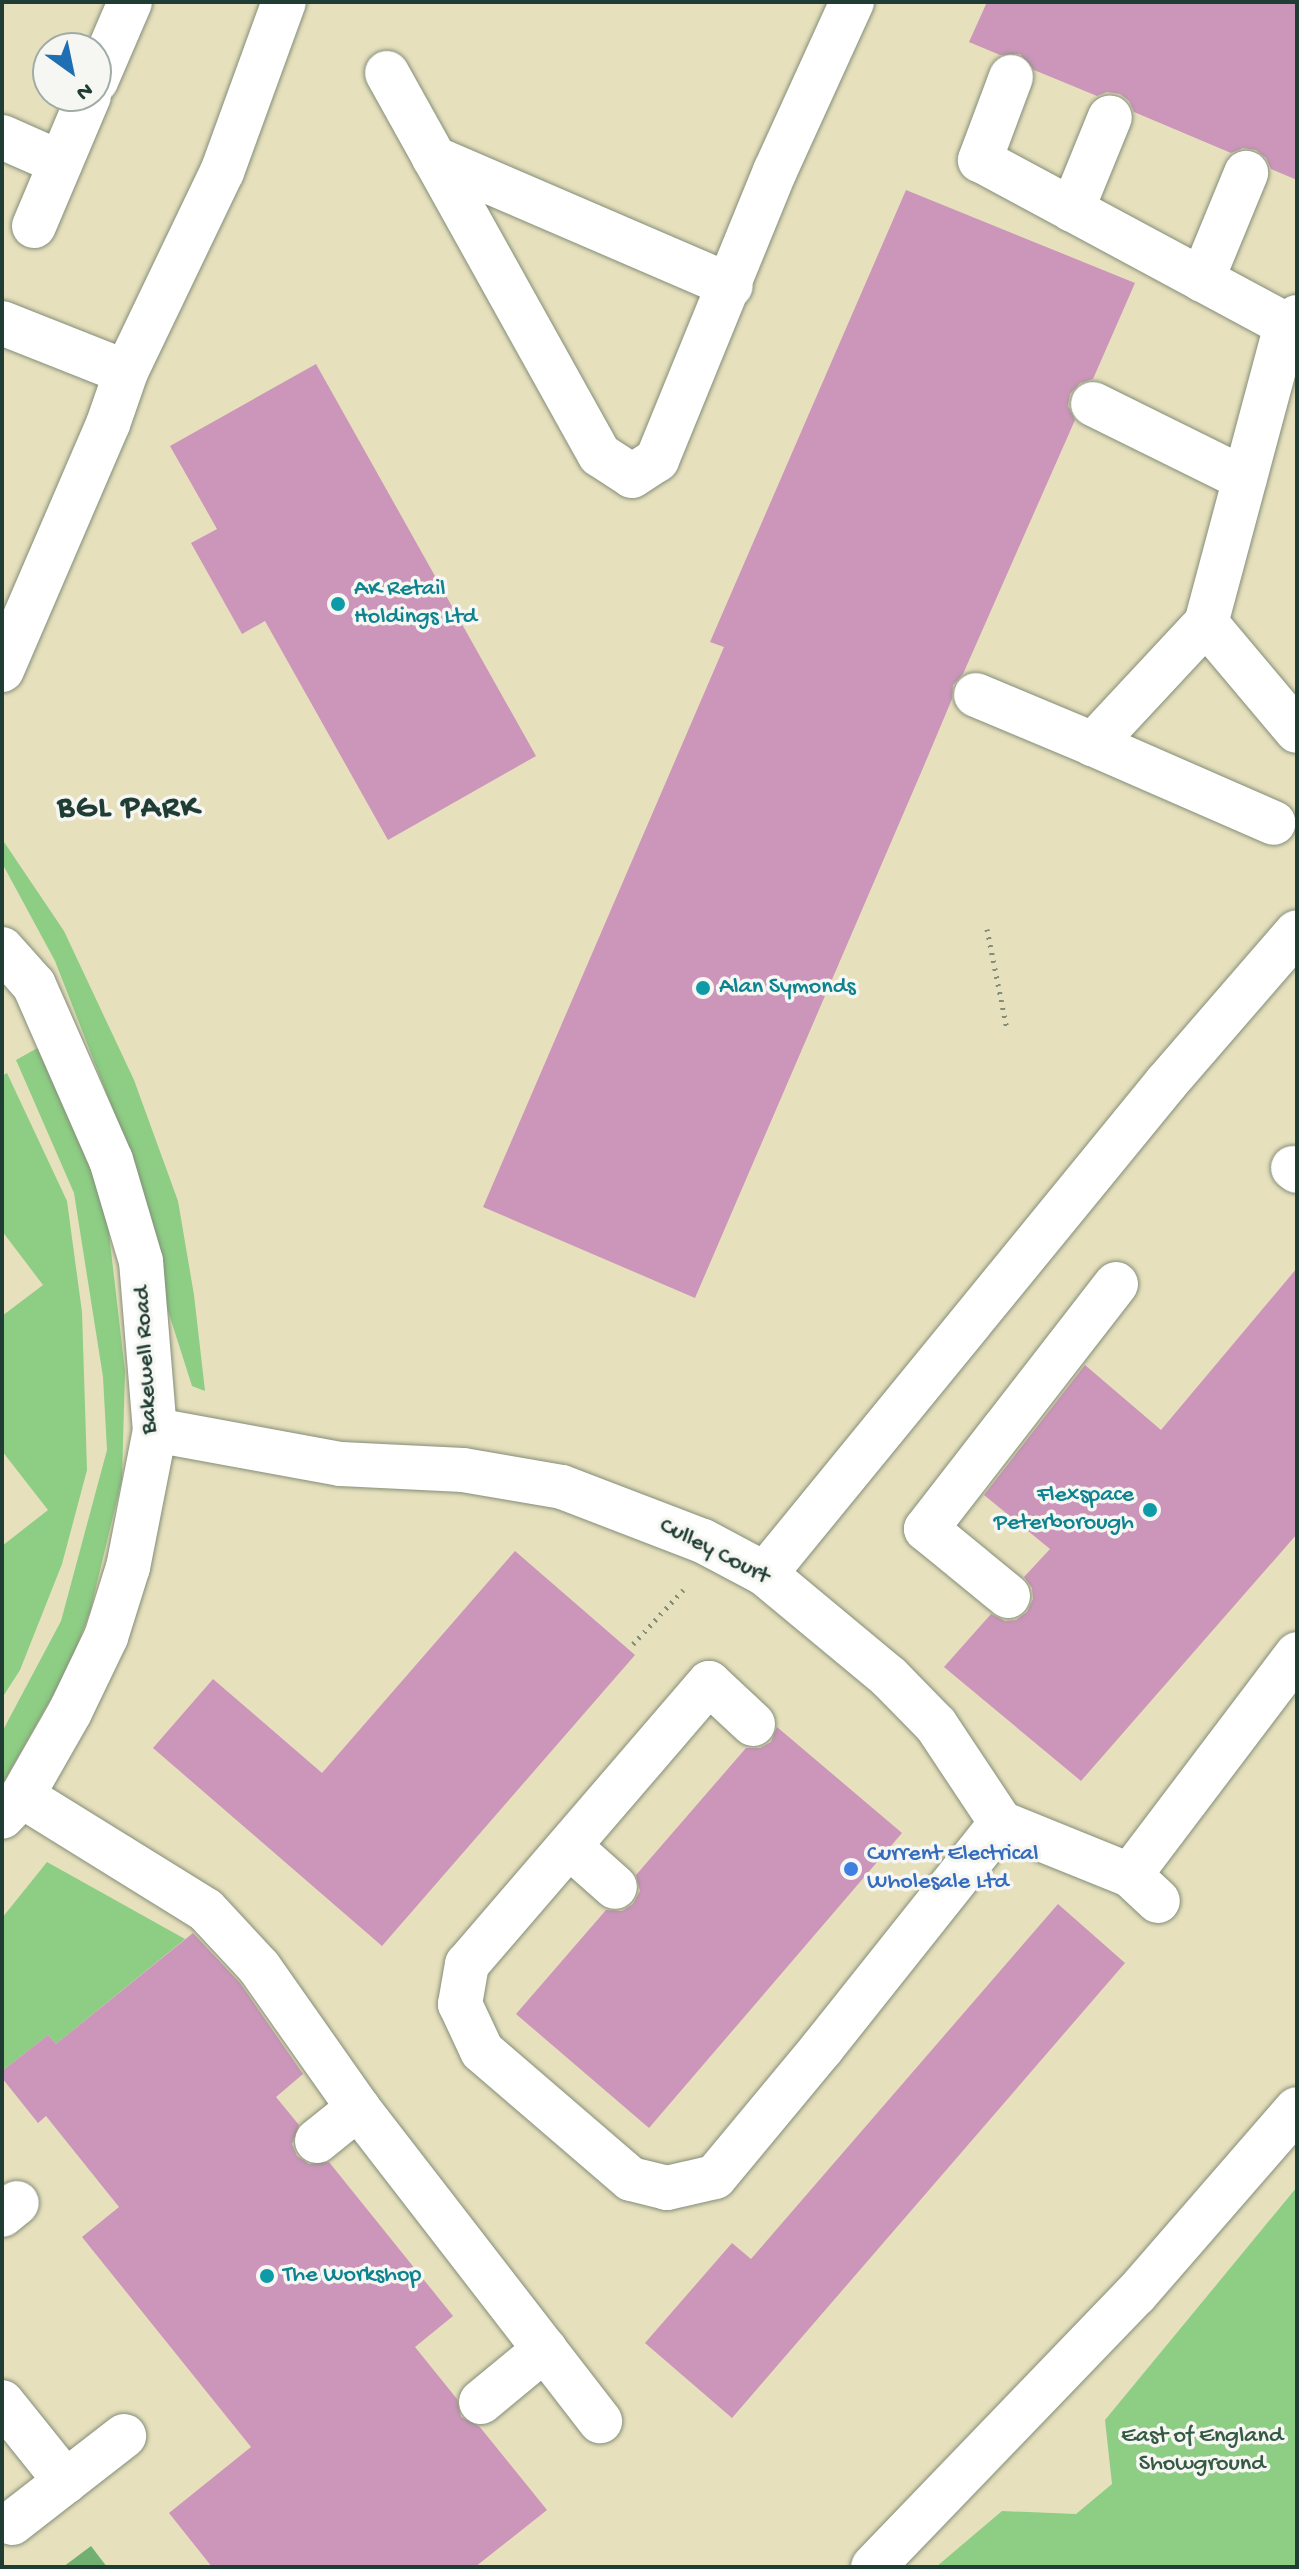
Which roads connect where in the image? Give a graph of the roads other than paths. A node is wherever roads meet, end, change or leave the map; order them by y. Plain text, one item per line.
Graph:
1 (130, 2) edge
2 (284, 2) edge
3 (852, 2) edge
4 (112, 44) edge
5 (387, 73) dead end
6 (1011, 77) dead end
7 (82, 112) edge
8 (1110, 117) dead end
9 (2, 137) edge
10 (434, 158) junction
11 (61, 163) junction
12 (1246, 173) dead end
13 (1072, 210) junction
14 (34, 226) dead end
15 (1202, 280) junction
16 (731, 286) junction
17 (1292, 321) edge
18 (2, 323) edge
19 (126, 372) junction
20 (1269, 391) junction
21 (1093, 404) dead end
22 (1297, 425) edge
23 (1245, 479) junction
24 (1206, 623) junction
25 (2, 670) edge
26 (976, 695) dead end
27 (1297, 731) edge
28 (1093, 744) junction
29 (1274, 823) dead end
30 (1297, 932) edge
31 (2, 949) edge
32 (18, 996) edge
33 (1116, 1284) dead end
34 (155, 1430) junction
35 (765, 1574) junction
36 (1008, 1596) dead end
37 (1297, 1654) edge
38 (753, 1724) dead end
39 (12, 1806) edge
40 (1001, 1823) junction
41 (570, 1847) junction
42 (615, 1887) dead end
43 (358, 2108) junction
44 (1297, 2109) edge
45 (317, 2141) dead end
46 (545, 2349) junction
47 (2, 2402) edge
48 (481, 2402) dead end
49 (600, 2421) dead end
50 (124, 2436) dead end
51 (66, 2482) junction
52 (12, 2523) dead end
53 (873, 2567) edge

1 - 4 street
2 - 19 street
3 - 16 street
5 - 10 street
6 - 13 street
7 - 11 street
8 - 13 street
9 - 11 street
10 - 16 street
10 - 16 street
11 - 14 street
12 - 15 street
13 - 15 street
15 - 17 street
17 - 20 street
18 - 19 street
19 - 25 street
20 - 22 street
20 - 23 street
21 - 23 street
23 - 24 street
24 - 27 street
24 - 28 street
26 - 28 street
28 - 29 street
30 - 35 street
31 - 32 street, Bakewell Road
32 - 34 street, Bakewell Road
33 - 36 street
34 - 35 street, Culley Court
34 - 39 street, Bakewell Road
35 - 40 street, Culley Court
37 - 40 street
38 - 41 street
39 - 43 street
40 - 41 street
41 - 42 street
43 - 45 street
43 - 46 street
44 - 53 street
46 - 48 street
46 - 49 street
47 - 51 street
50 - 51 street
51 - 52 street

